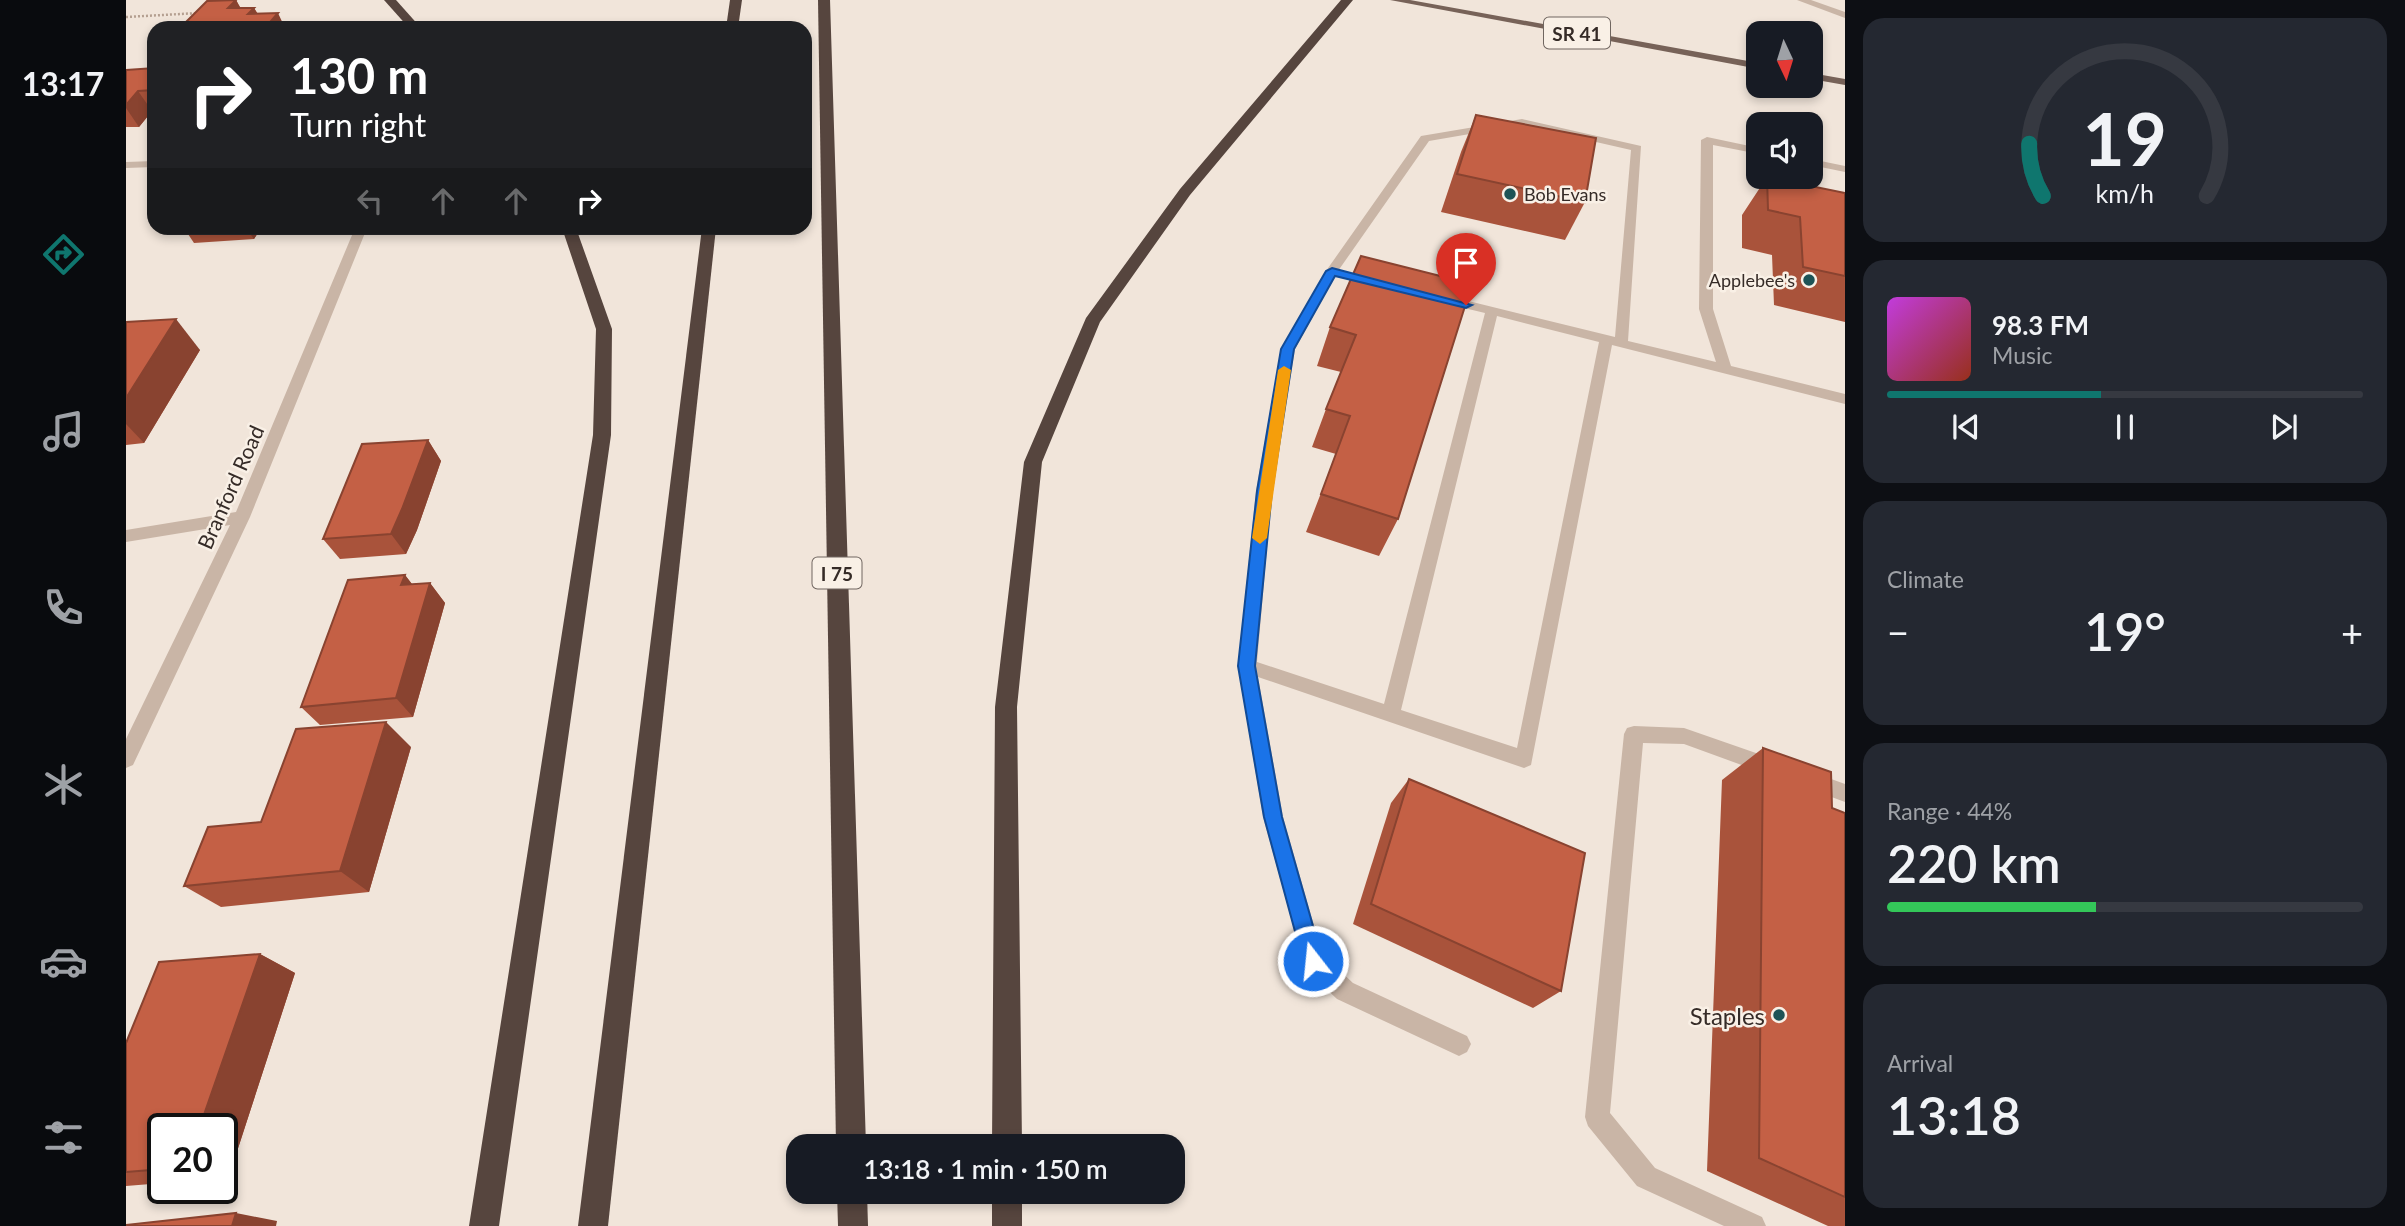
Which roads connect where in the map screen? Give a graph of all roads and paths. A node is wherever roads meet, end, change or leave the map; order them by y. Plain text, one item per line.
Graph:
1 (390, 0) edge
2 (736, 0) edge
3 (824, 0) edge
4 (1347, 0) edge
5 (1395, 0) edge
6 (1802, 0) edge
7 (210, 12) edge
8 (1845, 15) edge
9 (126, 17) edge
10 (409, 21) edge
11 (734, 21) edge
12 (1746, 64) edge
13 (1824, 78) edge
14 (1845, 82) edge
15 (1746, 148) edge
16 (147, 164) edge
17 (1823, 164) edge
18 (126, 165) edge
19 (1845, 169) edge
20 (359, 235) edge
21 (571, 235) edge
22 (708, 235) edge
23 (1426, 295) edge
24 (1492, 311) junction
25 (1614, 341) junction
26 (1726, 369) junction
27 (1845, 399) edge
28 (242, 517) junction
29 (126, 536) edge
30 (1247, 666) junction
31 (1391, 715) junction
32 (126, 759) edge
33 (1845, 793) edge
34 (1459, 1044) dead end
35 (851, 1134) edge
36 (1007, 1134) edge
37 (852, 1204) edge
38 (1007, 1204) edge
39 (484, 1226) edge
40 (593, 1226) edge
41 (853, 1226) edge
42 (1007, 1226) edge
43 (1754, 1226) edge

1 - 10 highway
2 - 11 highway
3 - 35 highway, I 75
4 - 36 highway
5 - 12 main road, SR 41
6 - 8 street
7 - 9 path
13 - 14 main road
15 - 26 street
16 - 18 street
17 - 19 street
20 - 28 street, Branford Road
21 - 39 highway
22 - 40 highway
23 - 24 street
24 - 25 street
24 - 31 street
25 - 26 street
25 - 30 street
25 - 31 street
26 - 27 street
28 - 29 street
28 - 32 street, Branford Road
30 - 31 street
30 - 34 street
33 - 43 street
37 - 41 highway
38 - 42 highway

